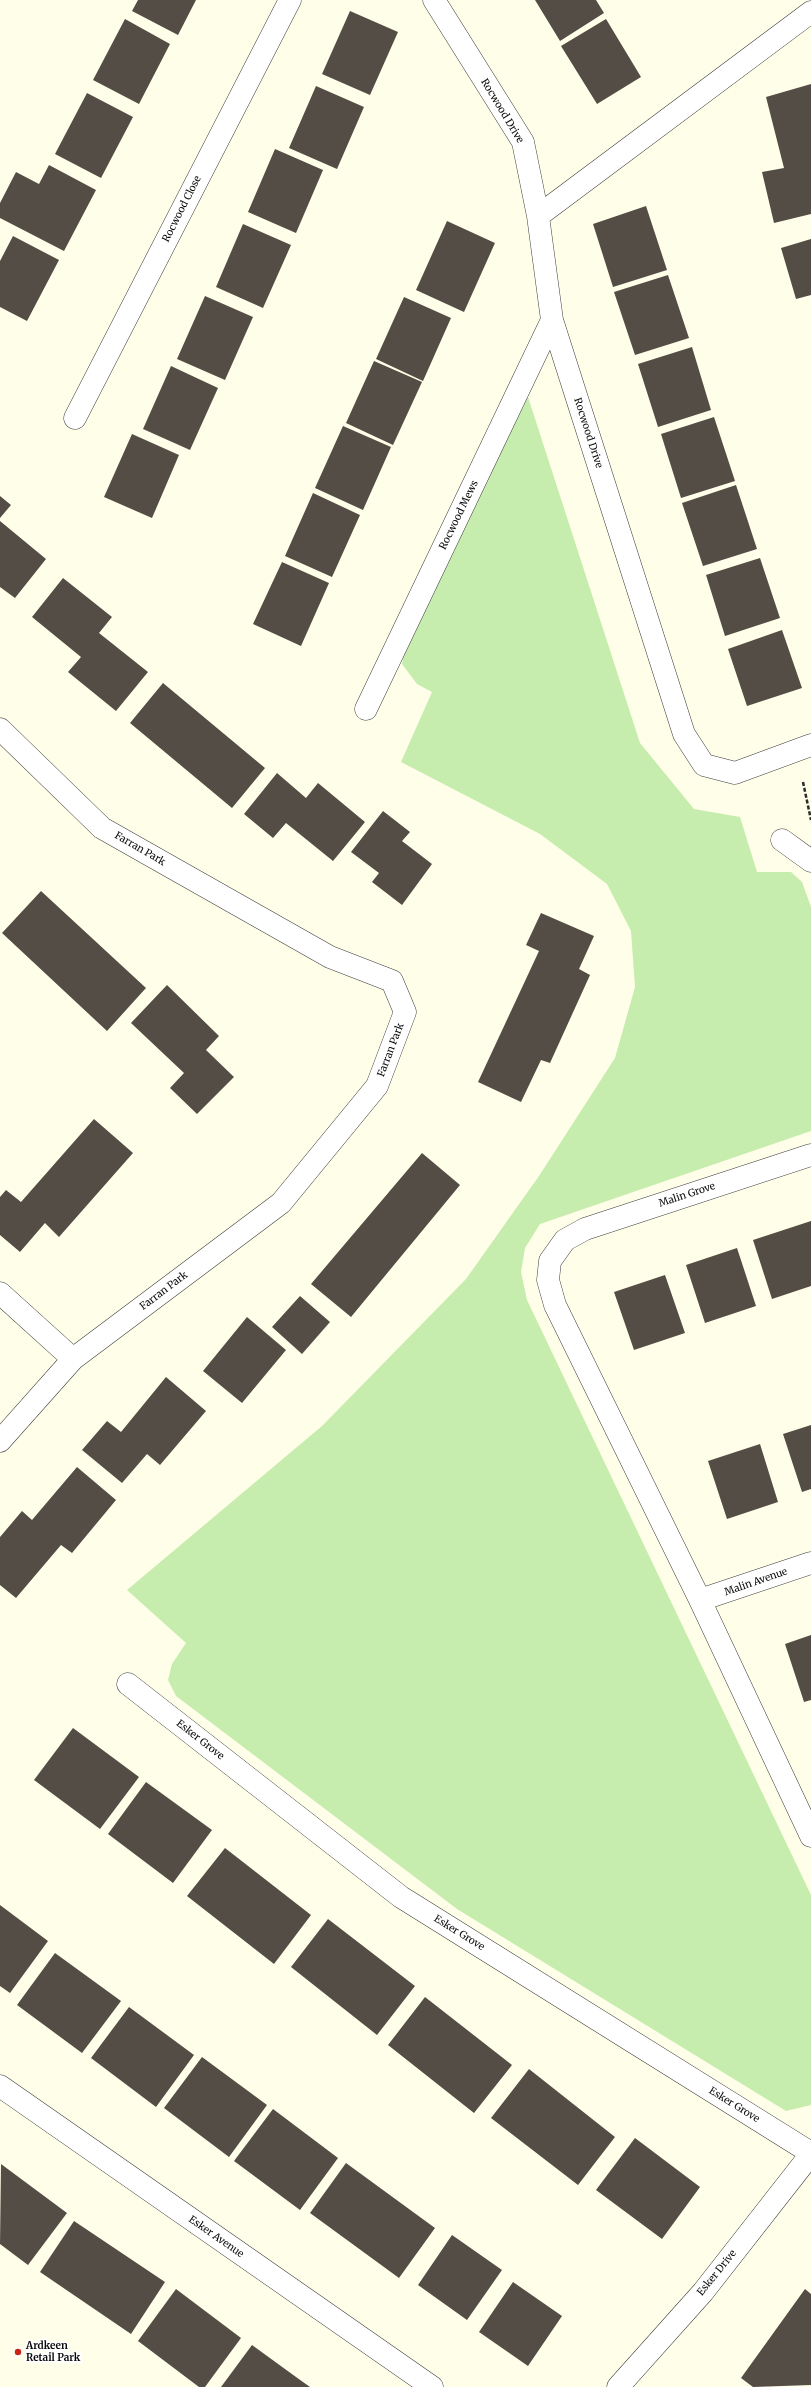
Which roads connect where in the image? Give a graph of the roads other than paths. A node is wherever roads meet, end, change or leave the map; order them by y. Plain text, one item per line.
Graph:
1 (290, 0) edge
2 (434, 0) edge
3 (811, 12) edge
4 (538, 216) junction
5 (552, 320) junction
6 (75, 418) dead end
7 (366, 709) dead end
8 (0, 729) edge
9 (802, 748) edge
10 (782, 840) dead end
11 (811, 861) edge
12 (811, 1155) edge
13 (0, 1293) edge
14 (73, 1358) junction
15 (0, 1441) edge
16 (811, 1563) edge
17 (700, 1600) junction
18 (128, 1684) dead end
19 (811, 1836) edge
20 (0, 2086) edge
21 (811, 2153) edge
22 (432, 2387) edge
23 (618, 2387) edge

1 - 6 street, Rocwood Close
2 - 4 street, Rocwood Drive
3 - 4 street
4 - 5 street, Rocwood Drive
5 - 7 street, Rocwood Mews
5 - 9 street, Rocwood Drive
8 - 14 street, Farran Park
10 - 11 street
12 - 17 street, Malin Grove
13 - 14 street
14 - 15 street, Farran Park
16 - 17 street, Malin Avenue
17 - 19 street
18 - 21 street, Esker Grove
20 - 22 street, Esker Avenue
21 - 23 street, Esker Drive

